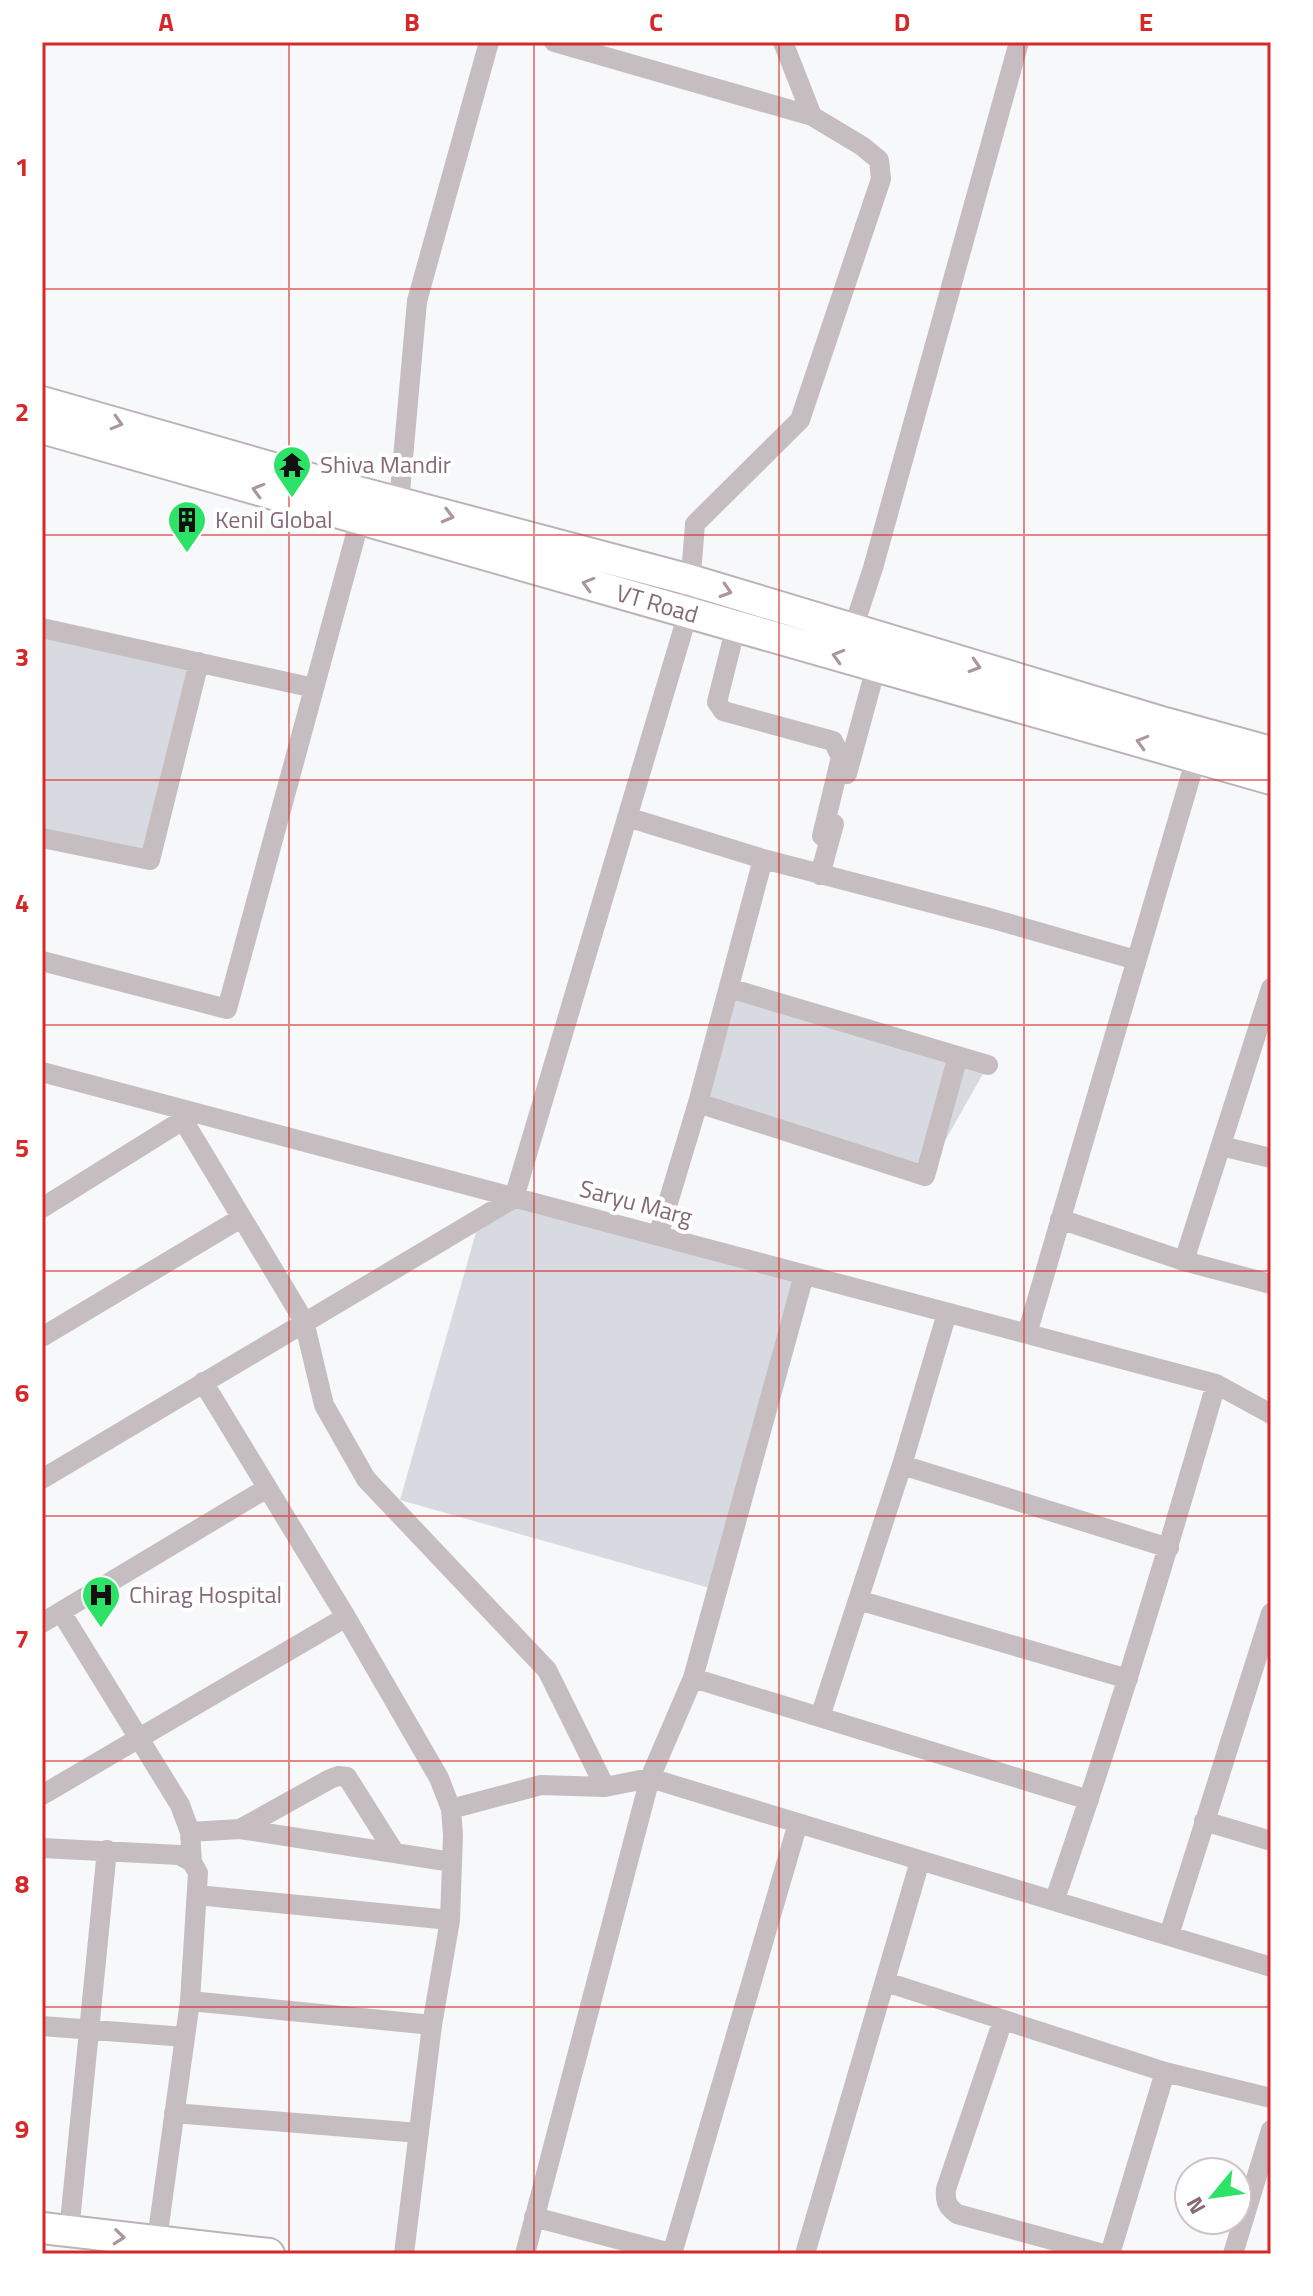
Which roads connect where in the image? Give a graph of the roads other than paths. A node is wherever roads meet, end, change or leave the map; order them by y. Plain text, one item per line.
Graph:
1 (489, 42) edge
2 (554, 42) edge
3 (783, 42) edge
4 (1019, 42) edge
5 (812, 116) junction
6 (42, 402) edge
7 (42, 428) edge
8 (399, 503) junction
9 (360, 519) junction
10 (690, 580) junction
11 (688, 613) junction
12 (736, 626) junction
13 (42, 628) edge
14 (853, 629) junction
15 (199, 662) junction
16 (876, 667) junction
17 (314, 688) junction
18 (1271, 752) edge
19 (1196, 758) junction
20 (1271, 779) edge
21 (627, 817) junction
22 (822, 836) dead end
23 (42, 838) edge
24 (763, 859) junction
25 (820, 875) junction
26 (1136, 960) junction
27 (42, 961) edge
28 (729, 988) junction
29 (1269, 1001) edge
30 (958, 1056) junction
31 (988, 1065) dead end
32 (42, 1072) edge
33 (698, 1103) junction
34 (182, 1115) junction
35 (1221, 1146) junction
36 (1271, 1158) edge
37 (514, 1198) junction
38 (43, 1207) edge
39 (241, 1218) junction
40 (1060, 1219) junction
41 (658, 1236) junction
42 (1184, 1261) junction
43 (804, 1275) junction
44 (1271, 1284) edge
45 (947, 1313) junction
46 (304, 1321) junction
47 (1027, 1334) junction
48 (42, 1337) edge
49 (203, 1382) junction
50 (1216, 1384) junction
51 (1271, 1414) edge
52 (902, 1465) junction
53 (42, 1479) edge
54 (267, 1488) junction
55 (1169, 1548) junction
56 (858, 1600) junction
57 (61, 1612) junction
58 (1271, 1613) edge
59 (346, 1617) junction
60 (42, 1623) edge
61 (693, 1678) junction
62 (1128, 1679) junction
63 (820, 1717) junction
64 (139, 1738) junction
65 (650, 1778) junction
66 (605, 1787) junction
67 (42, 1795) edge
68 (1089, 1800) junction
69 (451, 1809) junction
70 (1204, 1821) junction
71 (798, 1823) junction
72 (240, 1829) junction
73 (190, 1832) junction
74 (1271, 1841) edge
75 (42, 1848) edge
76 (107, 1850) junction
77 (395, 1853) junction
78 (920, 1861) junction
79 (192, 1862) junction
80 (452, 1862) junction
81 (197, 1895) junction
82 (1055, 1899) junction
83 (450, 1920) junction
84 (1169, 1935) junction
85 (1271, 1967) edge
86 (886, 1982) junction
87 (190, 2001) junction
88 (1003, 2020) junction
89 (432, 2025) junction
90 (42, 2026) edge
91 (89, 2030) junction
92 (185, 2037) junction
93 (1165, 2072) junction
94 (1271, 2098) edge
95 (174, 2113) junction
96 (1271, 2130) edge
97 (419, 2133) junction
98 (534, 2217) junction
99 (56, 2230) edge
100 (156, 2248) edge
101 (269, 2254) edge
102 (404, 2254) edge
103 (525, 2254) edge
104 (673, 2254) edge
105 (805, 2254) edge
106 (1103, 2254) edge
107 (1110, 2254) edge
108 (1233, 2254) edge

1 - 8 street
2 - 5 street
3 - 5 street
4 - 14 street
5 - 10 street
6 -> 8 street, VT Road
9 -> 7 street, VT Road
8 -> 10 street, VT Road
11 -> 9 street, VT Road
9 - 17 street
10 - 11 street
10 -> 14 street, VT Road
11 - 12 street, VT Road
11 - 21 street
16 -> 12 street, VT Road
12 - 22 street
13 - 15 street
14 -> 18 street, VT Road
15 - 17 street
15 - 23 street
19 -> 16 street, VT Road
16 - 25 street
17 - 27 street
19 - 20 street, VT Road
19 - 26 street
21 - 24 street
21 - 37 street
24 - 25 street
24 - 28 street
25 - 26 street
26 - 40 street
28 - 30 street
28 - 33 street
29 - 35 street
30 - 31 street
30 - 33 street
32 - 34 street, Saryu Marg
33 - 41 street
34 - 37 street, Saryu Marg
34 - 38 street
34 - 39 street
35 - 36 street
35 - 42 street
37 - 41 street, Saryu Marg
37 - 46 street
39 - 46 street
39 - 48 street
40 - 42 street
40 - 47 street
41 - 43 street, Saryu Marg
42 - 44 street
43 - 45 street, Saryu Marg
43 - 61 street
45 - 47 street, Saryu Marg
45 - 52 street
46 - 49 street
46 - 66 street
47 - 50 street, Saryu Marg
49 - 53 street
49 - 54 street
50 - 51 street, Saryu Marg
50 - 55 street
52 - 55 street
52 - 56 street
54 - 57 street
54 - 59 street
55 - 62 street
56 - 62 street
56 - 63 street
57 - 60 street
57 - 64 street
58 - 70 street
59 - 64 street
59 - 69 street
61 - 63 street
61 - 65 street
62 - 68 street
63 - 68 street
64 - 67 street
64 - 73 street
65 - 66 street
65 - 71 street
65 - 98 street
66 - 69 street
68 - 82 street
69 - 80 street
70 - 74 street
70 - 84 street
71 - 78 street
71 - 104 street
72 - 73 street
72 - 77 street
72 - 77 street
73 - 79 street
75 - 76 street
76 - 79 street
76 - 91 street
77 - 80 street
78 - 82 street
78 - 86 street
79 - 81 street
80 - 83 street
81 - 83 street
81 - 87 street
82 - 84 street
83 - 89 street
84 - 85 street
86 - 88 street
86 - 105 street
87 - 89 street
87 - 92 street
88 - 93 street
88 - 106 street
89 - 97 street
90 - 91 street
91 - 92 street
91 - 99 street
92 - 95 street
93 - 94 street
93 - 107 street
95 - 97 street
95 - 100 street
96 - 108 street
97 - 102 street
98 - 103 street
98 - 104 street
99 -> 100 street
100 - 101 street

